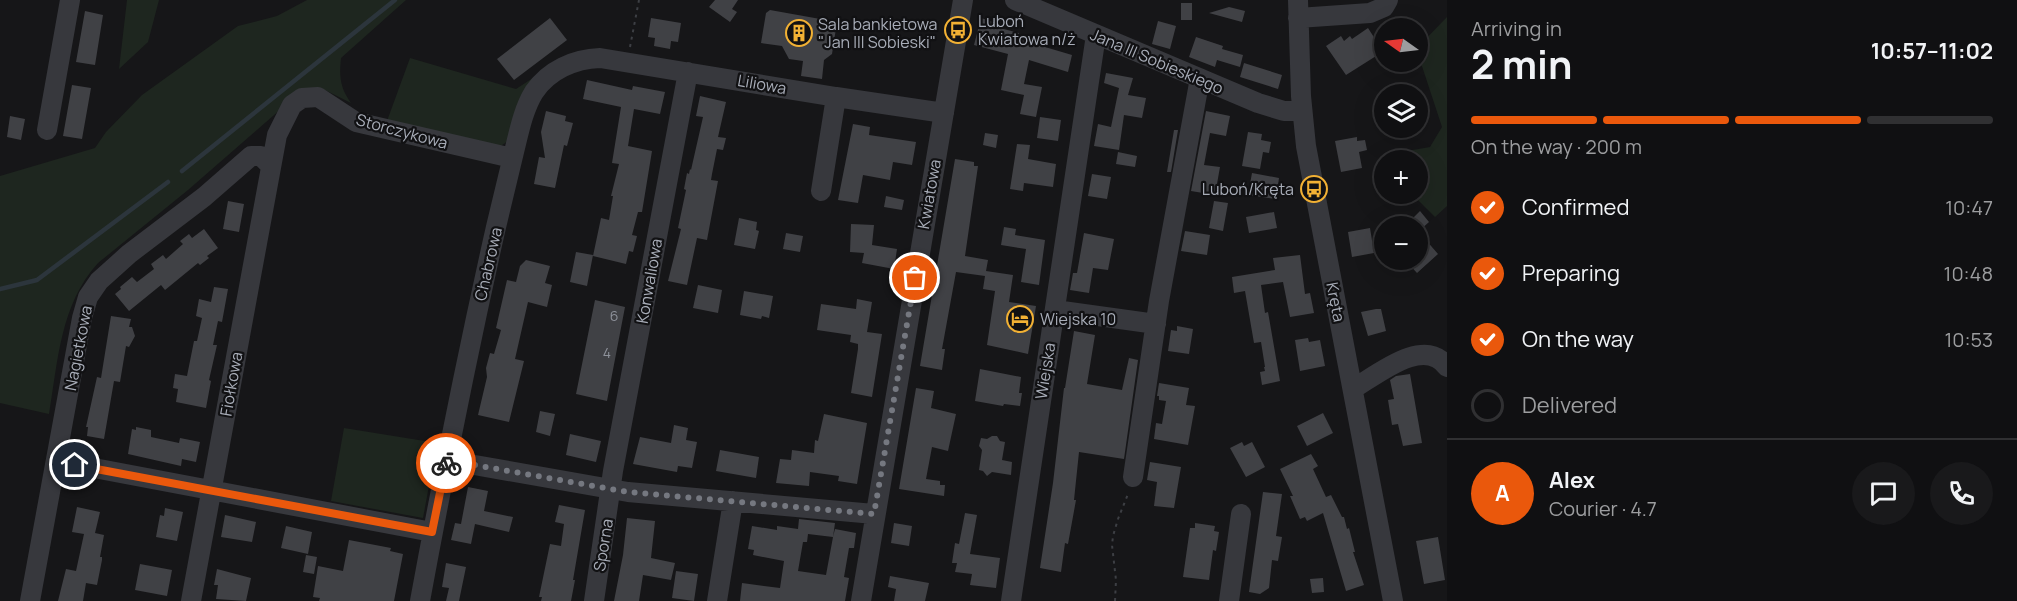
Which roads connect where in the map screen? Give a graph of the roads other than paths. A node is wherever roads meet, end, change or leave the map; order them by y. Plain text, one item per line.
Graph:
1 (70, 0) edge
2 (963, 0) edge
3 (1015, 0) edge
4 (1388, 0) edge
5 (1298, 9) edge
6 (1096, 35) junction
7 (688, 72) junction
8 (1200, 78) junction
9 (836, 97) junction
10 (1302, 111) junction
11 (944, 112) junction
12 (47, 130) dead end
13 (512, 158) junction
14 (271, 166) junction
15 (821, 191) dead end
16 (1055, 310) junction
17 (1156, 324) junction
18 (1447, 367) edge
19 (1353, 389) junction
20 (446, 460) junction
21 (57, 461) junction
22 (1133, 477) road end
23 (211, 490) junction
24 (611, 490) junction
25 (733, 501) junction
26 (874, 514) junction
27 (1241, 514) dead end
28 (432, 532) junction
29 (30, 601) edge
30 (190, 601) edge
31 (420, 601) edge
32 (594, 601) edge
33 (717, 601) edge
34 (861, 601) edge
35 (1011, 601) edge
36 (1229, 601) edge
37 (1393, 601) edge

1 - 12 street
2 - 11 street, Kwiatowa
3 - 6 street, Jana III Sobieskiego
4 - 5 street
5 - 10 street, Kręta
6 - 8 street, Jana III Sobieskiego
6 - 16 street, Wiejska
7 - 9 street, Liliowa
7 - 13 street, Chabrowa
7 - 24 street, Konwaliowa
8 - 10 street, Jana III Sobieskiego
8 - 17 street
9 - 11 street, Liliowa
9 - 15 street
10 - 19 street, Kręta
11 - 26 street, Kwiatowa
13 - 14 street, Storczykowa
13 - 20 street, Chabrowa
14 - 21 street, Nagietkowa
14 - 23 street, Fiołkowa
16 - 17 street
16 - 35 street, Wiejska
17 - 22 street
18 - 19 street
19 - 37 street, Kręta
20 - 24 street
20 - 28 street, Chabrowa
21 - 23 street
21 - 29 street, Nagietkowa
23 - 28 street
23 - 30 street, Fiołkowa
24 - 25 street
24 - 32 street, Sporna
25 - 26 street
25 - 33 street
26 - 34 street, Kwiatowa
27 - 36 street
28 - 31 street, Chabrowa

